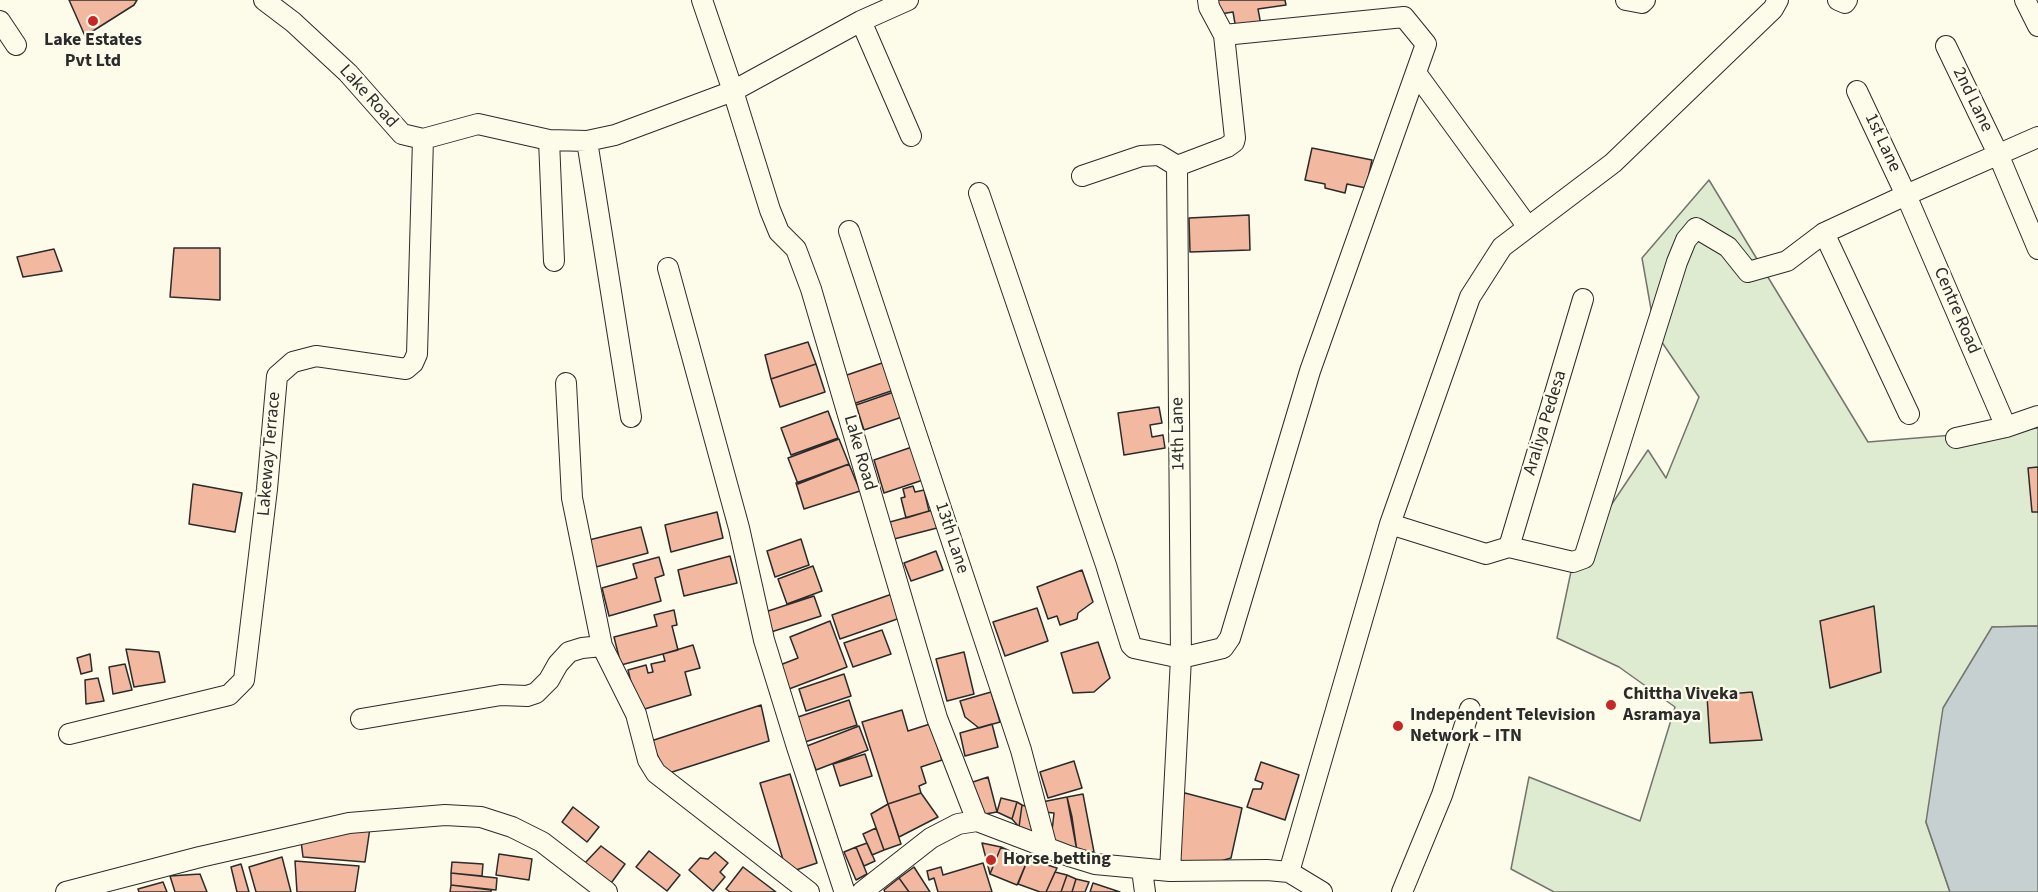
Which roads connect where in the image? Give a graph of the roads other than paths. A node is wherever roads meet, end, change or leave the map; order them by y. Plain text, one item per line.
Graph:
1 (264, 0) edge
2 (702, 0) edge
3 (908, 0) edge
4 (1208, 0) edge
5 (1626, 0) edge
6 (1646, 0) edge
7 (1778, 0) edge
8 (1838, 0) edge
9 (1847, 0) edge
10 (2025, 0) edge
11 (888, 4) edge
12 (0, 21) edge
13 (861, 21) junction
14 (2038, 26) edge
15 (1224, 35) junction
16 (16, 45) dead end
17 (1946, 46) dead end
18 (1416, 72) junction
19 (1857, 91) dead end
20 (733, 92) junction
21 (911, 136) dead end
22 (2038, 137) edge
23 (423, 139) junction
24 (549, 140) junction
25 (587, 141) junction
26 (1998, 154) junction
27 (1177, 166) junction
28 (1082, 176) dead end
29 (979, 193) dead end
30 (1906, 195) junction
31 (1528, 227) junction
32 (849, 231) dead end
33 (1824, 233) junction
34 (2038, 249) edge
35 (554, 261) dead end
36 (668, 268) dead end
37 (1583, 299) dead end
38 (566, 383) dead end
39 (1910, 414) dead end
40 (2038, 416) edge
41 (631, 417) dead end
42 (2006, 427) junction
43 (1956, 438) dead end
44 (1390, 524) junction
45 (1509, 547) junction
46 (602, 646) junction
47 (1181, 658) junction
48 (1470, 709) dead end
49 (361, 719) dead end
50 (69, 734) dead end
51 (977, 821) junction
52 (1047, 848) junction
53 (1142, 870) junction
54 (1170, 871) junction
55 (1289, 872) junction
56 (851, 891) edge
57 (66, 892) edge
58 (607, 892) edge
59 (808, 892) edge
60 (822, 892) edge
61 (1145, 892) edge
62 (1322, 892) edge
63 (1402, 892) edge

1 - 23 street, Lake Road
2 - 20 street, Lake Road
3 - 11 street
4 - 15 street
5 - 6 street
7 - 31 street
8 - 9 street
10 - 14 street
11 - 13 street
12 - 16 street
13 - 20 street
13 - 21 street
15 - 18 street
15 - 27 street
17 - 26 street, 2nd Lane
18 - 31 street
18 - 47 street
19 - 30 street, 1st Lane
20 - 25 street
20 - 51 street, Lake Road
22 - 26 street
23 - 24 street
23 - 50 street, Lakeway Terrace
24 - 25 street
24 - 35 street
25 - 41 street
26 - 30 street
26 - 34 street, 2nd Lane
27 - 28 street
27 - 47 street, 14th Lane
29 - 47 street
30 - 33 street
30 - 42 street, Centre Road
31 - 44 street
32 - 52 street, 13th Lane
33 - 39 street
33 - 45 street
36 - 56 street
37 - 45 street, Araliya Pedesa
38 - 46 street
40 - 42 street
42 - 43 street
44 - 45 street
44 - 55 street
46 - 49 street
46 - 59 street
47 - 54 street, 14th Lane
48 - 63 street
51 - 52 street
51 - 56 street
52 - 53 street
53 - 54 street
53 - 61 street
54 - 55 street
55 - 62 street
56 - 60 street
57 - 58 street

